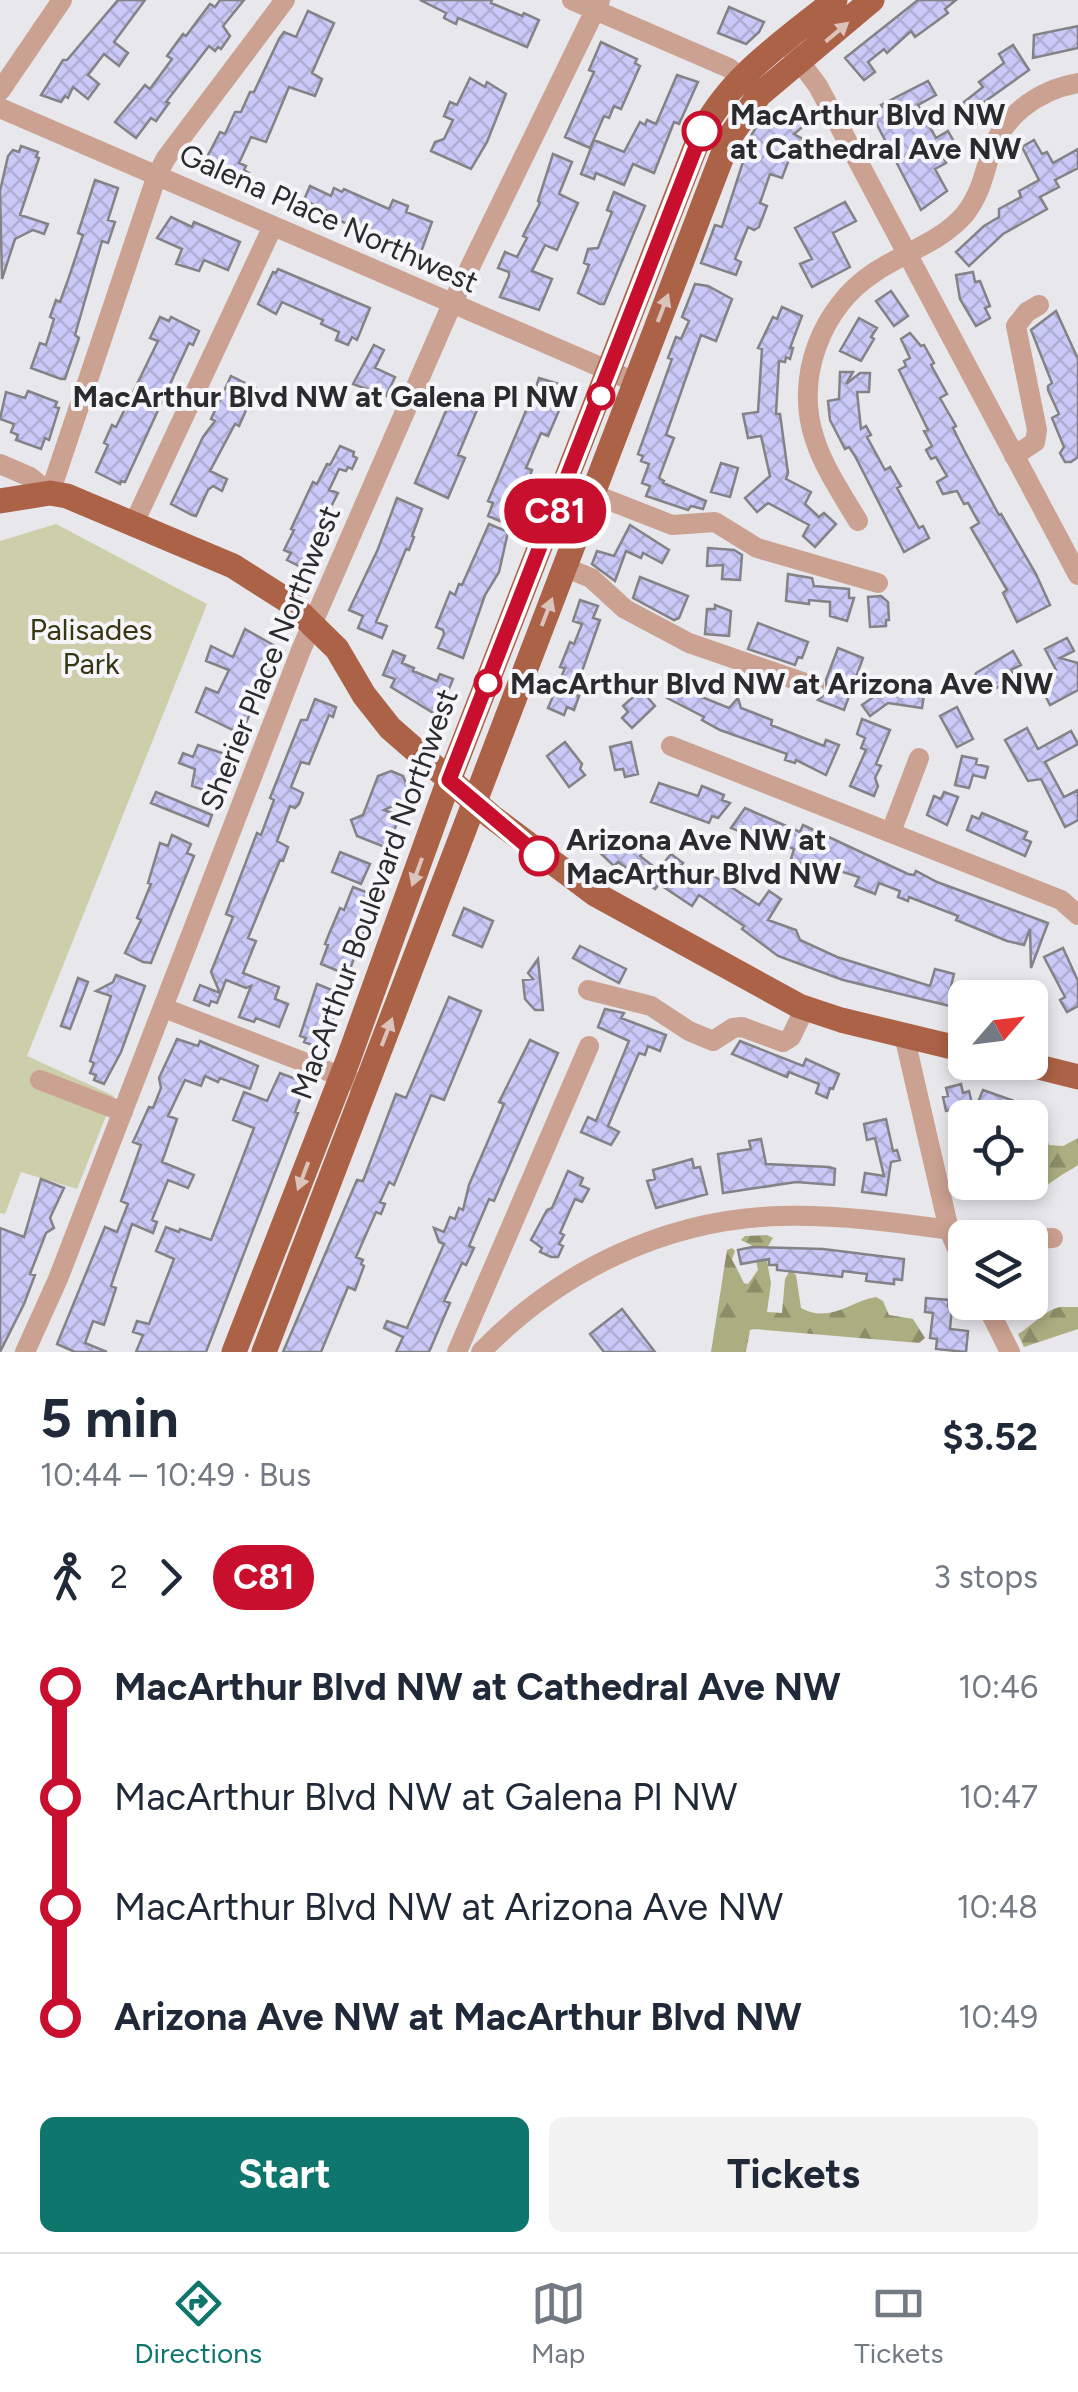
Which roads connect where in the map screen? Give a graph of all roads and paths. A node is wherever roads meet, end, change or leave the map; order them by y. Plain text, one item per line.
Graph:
1 (62, 0) edge
2 (285, 0) edge
3 (572, 0) edge
4 (834, 0) edge
5 (872, 0) edge
6 (598, 5) edge
7 (784, 41) junction
8 (801, 62) junction
9 (1078, 83) edge
10 (750, 85) junction
11 (0, 91) edge
12 (0, 108) edge
13 (157, 176) junction
14 (273, 226) junction
15 (907, 254) junction
16 (452, 304) junction
17 (1039, 305) dead end
18 (610, 372) junction
19 (636, 382) junction
20 (1014, 456) junction
21 (0, 464) edge
22 (50, 493) junction
23 (593, 494) junction
24 (0, 501) edge
25 (858, 521) dead end
26 (134, 524) junction
27 (564, 567) junction
28 (1078, 576) edge
29 (878, 583) dead end
30 (313, 622) junction
31 (814, 686) dead end
32 (671, 746) dead end
33 (919, 758) dead end
34 (449, 780) junction
35 (475, 801) junction
36 (891, 832) junction
37 (1073, 910) edge
38 (588, 990) dead end
39 (164, 1008) junction
40 (805, 1008) junction
41 (904, 1035) junction
42 (590, 1046) dead end
43 (948, 1046) edge
44 (1048, 1069) edge
45 (341, 1076) junction
46 (1078, 1076) edge
47 (40, 1080) dead end
48 (366, 1086) junction
49 (123, 1112) junction
50 (948, 1226) edge
51 (948, 1230) edge
52 (1048, 1238) edge
53 (1053, 1238) dead end
54 (994, 1320) edge
55 (27, 1351) edge
56 (234, 1352) edge
57 (264, 1352) edge
58 (457, 1352) edge
59 (481, 1352) edge
60 (1010, 1352) edge

1 - 11 street
2 - 13 street
3 - 6 street
4 - 7 main road, MacArthur Boulevard Northwest
8 -> 5 main road, MacArthur Boulevard Northwest
6 - 10 street
6 - 16 street, Sherier Place Northwest
7 - 8 street
7 - 10 main road, MacArthur Boulevard Northwest
8 - 10 main road, MacArthur Boulevard Northwest
8 - 15 street
9 - 15 street
10 - 18 main road, MacArthur Boulevard Northwest
19 -> 10 main road, MacArthur Boulevard Northwest
12 - 13 street, Galena Place Northwest
13 - 14 street, Galena Place Northwest
13 - 22 street
14 - 16 street, Galena Place Northwest
14 - 26 street
15 - 20 street
15 - 25 street
16 - 18 street, Galena Place Northwest
16 - 30 street, Sherier Place Northwest
17 - 20 street
18 - 19 street, Galena Place Northwest
18 - 34 main road, MacArthur Boulevard Northwest
19 - 23 main road, MacArthur Boulevard Northwest
20 - 28 street
21 - 22 street
22 - 24 main road
22 - 26 main road
23 - 27 main road, MacArthur Boulevard Northwest
23 - 29 street
26 - 30 main road
27 - 31 street
35 -> 27 main road, MacArthur Boulevard Northwest
30 - 34 main road
30 - 39 street, Sherier Place Northwest
32 - 36 street
33 - 36 street
34 - 35 main road
34 -> 45 main road, MacArthur Boulevard Northwest
35 - 40 main road
48 -> 35 main road, MacArthur Boulevard Northwest
36 - 37 street
38 - 40 street
39 - 45 street
39 - 49 street, Sherier Place Northwest
40 - 41 main road
41 - 43 main road
41 - 50 street
42 - 58 street
44 - 46 main road
45 - 48 street
45 -> 56 main road, MacArthur Boulevard Northwest
47 - 49 street
48 - 57 main road, MacArthur Boulevard Northwest
49 - 55 street, Sherier Place Northwest
51 - 59 street
52 - 53 street
54 - 60 street

